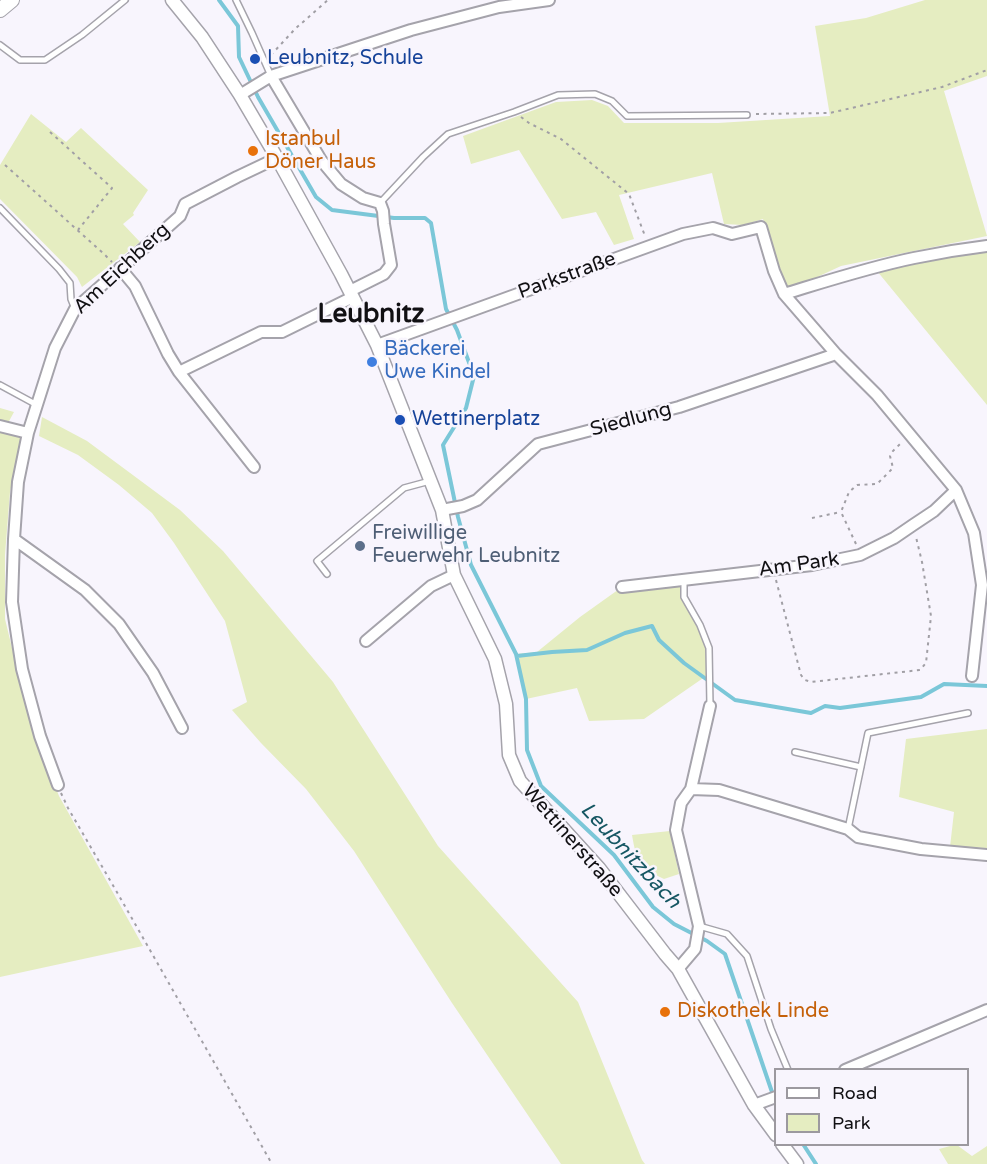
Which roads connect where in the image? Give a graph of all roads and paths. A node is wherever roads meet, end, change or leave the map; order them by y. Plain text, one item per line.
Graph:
1 (12, 0) edge
2 (125, 0) edge
3 (172, 0) edge
4 (236, 0) edge
5 (328, 0) edge
6 (549, 0) edge
7 (0, 10) edge
8 (0, 45) edge
9 (265, 62) junction
10 (987, 70) edge
11 (272, 76) junction
12 (244, 93) junction
13 (514, 112) junction
14 (747, 115) joint
15 (50, 132) dead end
16 (277, 158) junction
17 (5, 165) dead end
18 (382, 207) junction
19 (0, 208) edge
20 (78, 230) junction
21 (648, 246) junction
22 (987, 246) edge
23 (120, 268) junction
24 (351, 294) junction
25 (784, 294) junction
26 (75, 309) junction
27 (377, 345) junction
28 (837, 354) junction
29 (179, 372) junction
30 (0, 386) edge
31 (37, 405) junction
32 (0, 426) edge
33 (28, 433) junction
34 (910, 434) junction
35 (254, 467) dead end
36 (430, 481) junction
37 (956, 490) junction
38 (445, 509) junction
39 (841, 512) junction
40 (812, 518) dead end
41 (913, 525) junction
42 (14, 539) junction
43 (860, 555) junction
44 (773, 570) junction
45 (327, 573) dead end
46 (454, 575) junction
47 (684, 581) junction
48 (622, 587) dead end
49 (366, 640) dead end
50 (972, 676) dead end
51 (710, 706) joint
52 (968, 713) dead end
53 (182, 728) dead end
54 (795, 752) dead end
55 (861, 767) junction
56 (58, 785) joint
57 (692, 789) junction
58 (848, 829) junction
59 (987, 855) edge
60 (698, 928) junction
61 (678, 969) junction
62 (987, 1010) edge
63 (787, 1068) edge
64 (850, 1068) edge
65 (772, 1099) edge
66 (754, 1105) junction
67 (774, 1133) edge
68 (784, 1146) edge
69 (272, 1164) edge
70 (798, 1164) edge

1 - 7 main road
2 - 8 lane
3 - 12 street
4 - 9 lane
5 - 9 path
6 - 11 street
9 - 11 lane
10 - 14 path
11 - 12 street
11 - 18 street
12 - 16 street
13 - 14 lane
13 - 18 lane
13 - 21 path
15 - 20 path
16 - 23 street, Am Eichberg
16 - 24 street
17 - 20 path
18 - 24 street
19 - 26 lane
20 - 23 path
21 - 25 street, Parkstraße
21 - 27 street, Parkstraße
22 - 25 street
23 - 26 street, Am Eichberg
23 - 29 street
24 - 27 street
24 - 29 street
25 - 28 street
26 - 31 street, Am Eichberg
27 - 36 street
28 - 34 street
28 - 38 street, Siedlung
29 - 35 street
30 - 31 lane
31 - 33 street, Am Eichberg
32 - 33 street
33 - 42 street, Am Eichberg
34 - 37 street
34 - 39 path
36 - 38 street, Wettinerstraße
36 - 45 lane
37 - 41 street, Am Park
37 - 50 street
38 - 46 street, Wettinerstraße
39 - 40 path
39 - 43 path
41 - 43 street, Am Park
41 - 44 path
42 - 53 street
42 - 56 street, Am Eichberg
43 - 44 street, Am Park
44 - 47 street, Am Park
46 - 49 street
46 - 61 street, Wettinerstraße
47 - 48 street, Am Park
47 - 51 lane
51 - 57 street
52 - 55 lane
54 - 55 lane
55 - 58 lane
56 - 69 path
57 - 58 street
57 - 60 street
58 - 59 street
60 - 61 street
60 - 63 lane
61 - 66 street, Wettinerstraße
62 - 64 street
65 - 66 street
66 - 67 street, Wettinerstraße
68 - 70 street

